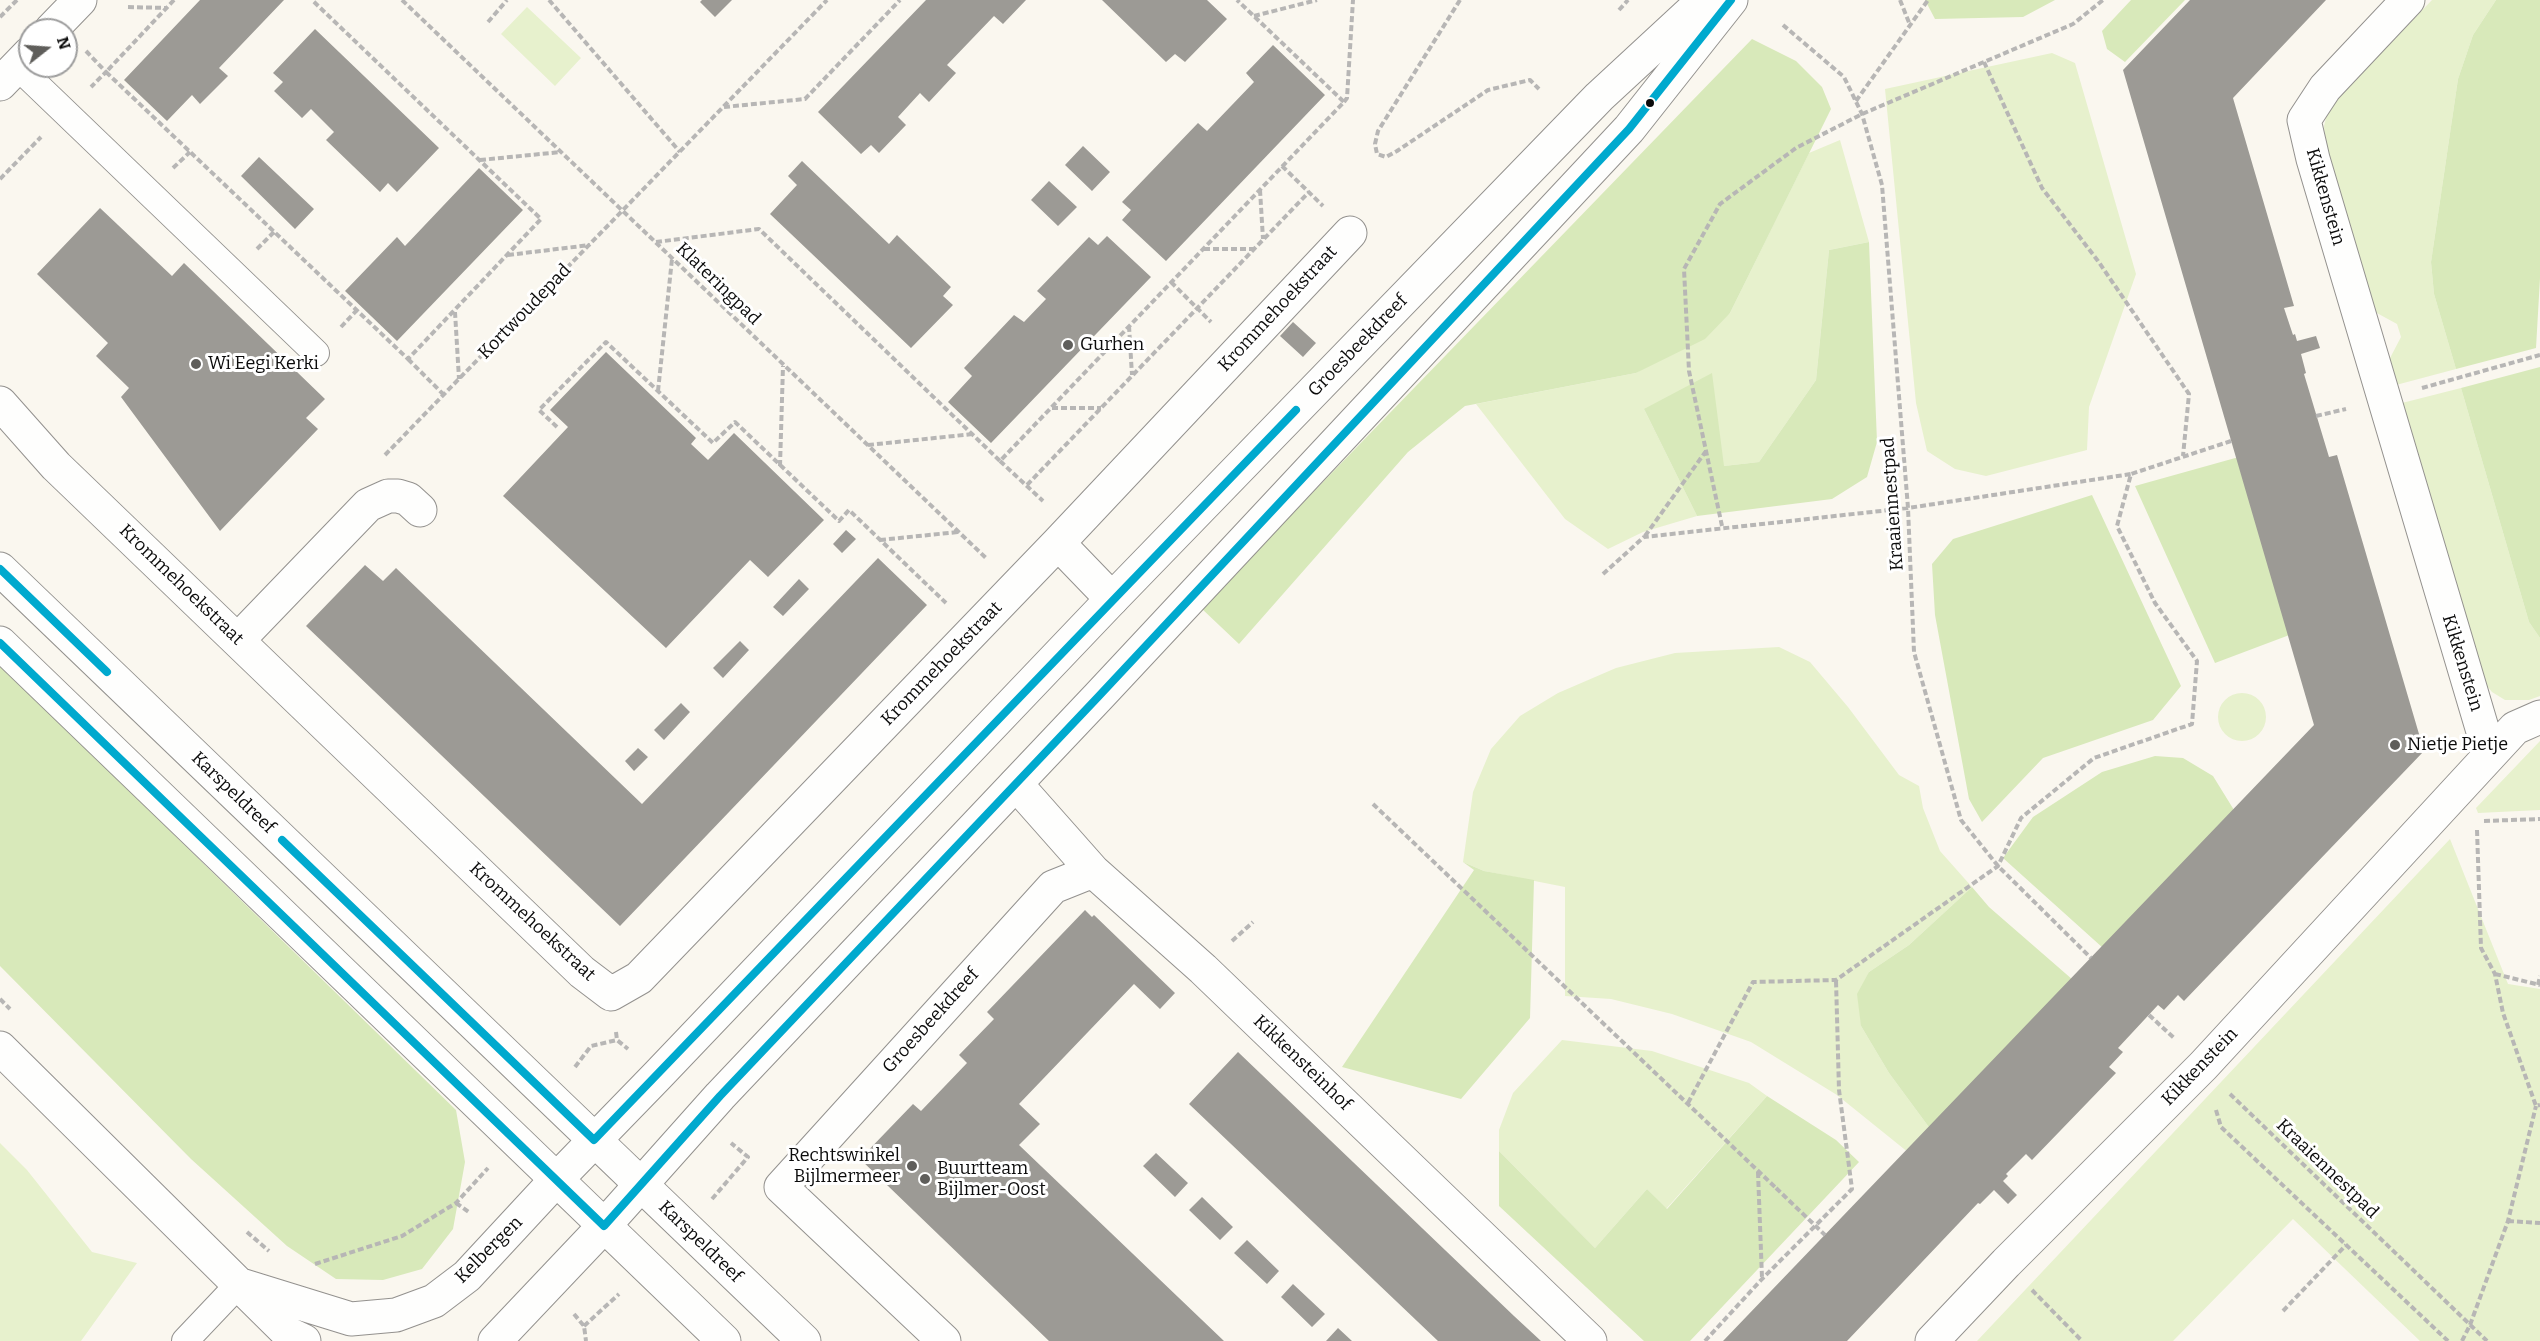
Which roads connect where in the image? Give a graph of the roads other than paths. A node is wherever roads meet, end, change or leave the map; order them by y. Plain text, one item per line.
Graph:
1 (80, 0) edge
2 (1704, 0) edge
3 (1731, 0) edge
4 (2408, 0) edge
5 (63, 18) edge
6 (16, 68) edge
7 (1350, 233) road end
8 (316, 353) dead end
9 (0, 403) edge
10 (420, 510) dead end
11 (1065, 536) junction
12 (0, 569) edge
13 (1112, 599) junction
14 (238, 640) junction
15 (0, 643) edge
16 (2540, 717) edge
17 (2490, 755) junction
18 (1016, 784) junction
19 (1093, 871) junction
20 (0, 1048) edge
21 (594, 1140) junction
22 (556, 1180) junction
23 (641, 1185) junction
24 (604, 1226) junction
25 (239, 1284) junction
26 (185, 1341) edge
27 (304, 1341) edge
28 (495, 1341) edge
29 (724, 1341) edge
30 (804, 1341) edge
31 (944, 1341) edge
32 (1590, 1341) edge
33 (1932, 1341) edge

1 - 5 street
2 - 13 street, Groesbeekdreef
3 - 18 street
4 - 17 street, Kikkenstein
6 - 8 lane
7 - 11 street, Krommehoekstraat
9 - 14 street, Krommehoekstraat
10 - 14 street
11 - 13 street
11 - 14 street, Krommehoekstraat
12 - 21 street, Karspeldreef
13 - 21 street, Groesbeekdreef
15 - 22 street
16 - 17 street
17 - 33 street, Kikkenstein
18 - 19 street, Kikkensteinhof
18 - 23 street
19 - 31 street, Groesbeekdreef
19 - 32 street, Kikkensteinhof
20 - 25 street, Kelbergen
21 - 22 street, Kelbergen
21 - 23 street, Karspeldreef
22 - 24 street
22 - 25 street, Kelbergen
23 - 24 street
23 - 30 street, Karspeldreef
24 - 28 street
24 - 29 street
25 - 26 lane
25 - 27 street, Kelbergen

